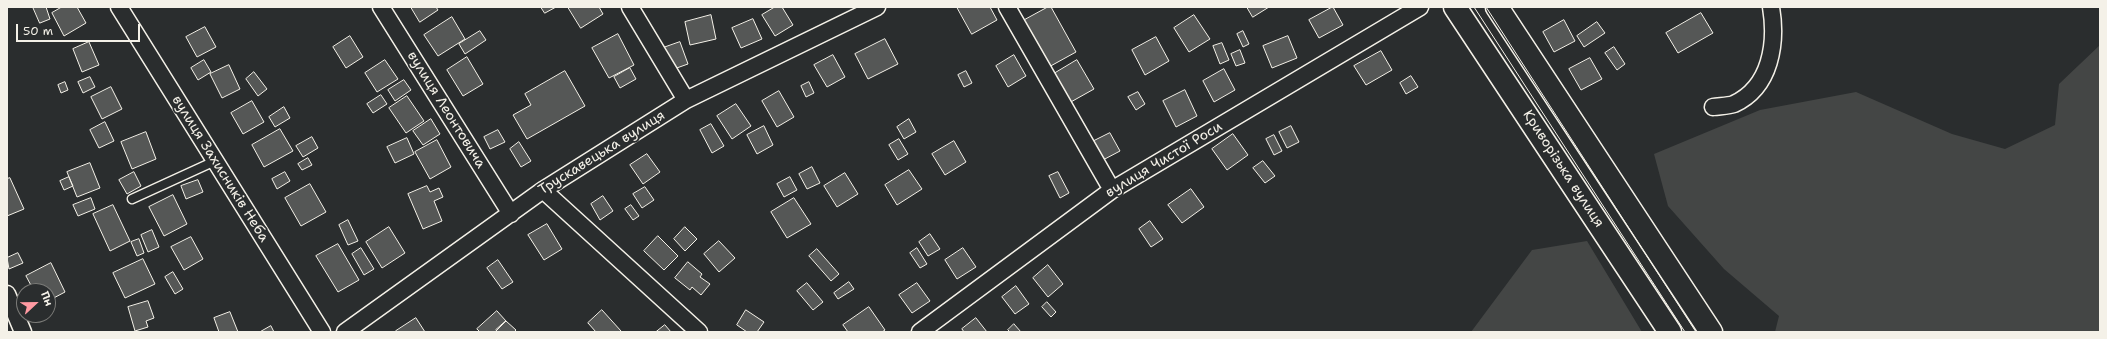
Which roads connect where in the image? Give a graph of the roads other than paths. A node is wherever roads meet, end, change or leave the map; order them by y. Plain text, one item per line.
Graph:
1 (119, 7) edge
2 (381, 7) edge
3 (630, 7) edge
4 (877, 7) edge
5 (1007, 7) edge
6 (1420, 7) edge
7 (1455, 7) edge
8 (1498, 7) edge
9 (1771, 7) edge
10 (686, 100) junction
11 (1713, 107) dead end
12 (216, 161) junction
13 (543, 190) junction
14 (1112, 190) junction
15 (132, 199) dead end
16 (511, 214) junction
17 (7, 294) edge
18 (23, 332) edge
19 (322, 332) edge
20 (345, 332) edge
21 (699, 332) edge
22 (920, 332) edge
23 (1670, 332) edge
24 (1711, 332) edge

1 - 12 street, вулиця Захисників Неба
2 - 16 street, вулиця Леонтовича
3 - 10 street
4 - 10 street, Трускавецька вулиця
5 - 14 street
6 - 14 street, вулиця Чистої Роси
7 - 23 main road, Криворізька вулиця
8 - 24 main road
9 - 11 street
10 - 13 street, Трускавецька вулиця
12 - 15 lane
12 - 19 street, вулиця Захисників Неба
13 - 16 street, Трускавецька вулиця
13 - 21 street
14 - 22 street, вулиця Чистої Роси
16 - 20 street, Трускавецька вулиця
17 - 18 street

